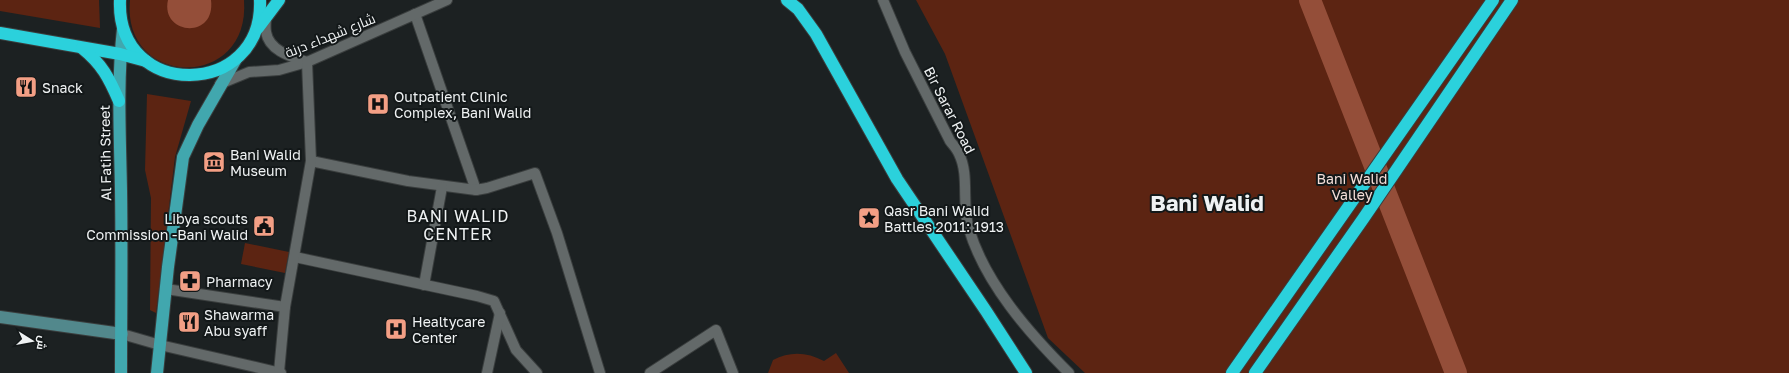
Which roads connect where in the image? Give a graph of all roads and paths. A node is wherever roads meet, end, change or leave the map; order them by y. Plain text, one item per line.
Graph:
1 (120, 0) edge
2 (260, 0) edge
3 (279, 0) edge
4 (447, 0) edge
5 (787, 0) edge
6 (883, 0) edge
7 (1493, 0) edge
8 (1512, 0) edge
9 (415, 14) junction
10 (266, 16) junction
11 (123, 29) junction
12 (0, 33) edge
13 (253, 35) junction
14 (81, 47) junction
15 (120, 54) junction
16 (236, 59) junction
17 (146, 61) junction
18 (307, 62) junction
19 (220, 84) junction
20 (119, 101) junction
21 (311, 161) junction
22 (442, 187) junction
23 (476, 190) junction
24 (295, 257) junction
25 (424, 285) junction
26 (166, 289) junction
27 (286, 307) junction
28 (500, 313) junction
29 (0, 317) edge
30 (122, 334) junction
31 (160, 345) junction
32 (121, 373) edge
33 (157, 373) edge
34 (280, 373) edge
35 (487, 373) edge
36 (537, 373) edge
37 (600, 373) edge
38 (650, 373) edge
39 (733, 373) edge
40 (1026, 373) edge
41 (1068, 373) edge
42 (1232, 373) edge
43 (1255, 373) edge

1 - 11 highway
2 - 13 highway
3 - 10 highway
4 - 9 street, شارع شهداء درنة
5 - 40 highway
6 - 41 street, Bir Sarar Road
7 - 42 highway
8 - 43 highway
9 - 18 street, شارع شهداء درنة
9 - 23 street
10 - 13 highway
10 - 18 street
11 - 15 main road, Al Fatih Street
11 - 17 highway
12 - 14 highway
13 - 16 highway
14 - 15 highway
14 - 20 highway
15 - 17 highway
15 - 20 main road, Al Fatih Street
16 - 17 highway
16 - 19 main road
18 - 19 street, شارع شهداء درنة
18 - 21 street
19 - 26 main road
20 - 30 main road, Al Fatih Street
21 - 22 street
21 - 24 street
22 - 23 street
22 - 25 street
23 - 37 street
24 - 25 street
24 - 27 street
25 - 28 street
26 - 27 street
26 - 31 main road
27 - 34 street
28 - 35 street
28 - 36 street
29 - 30 main road
30 - 31 street
30 - 32 main road, Al Fatih Street
31 - 33 main road
31 - 34 street
38 - 39 street

